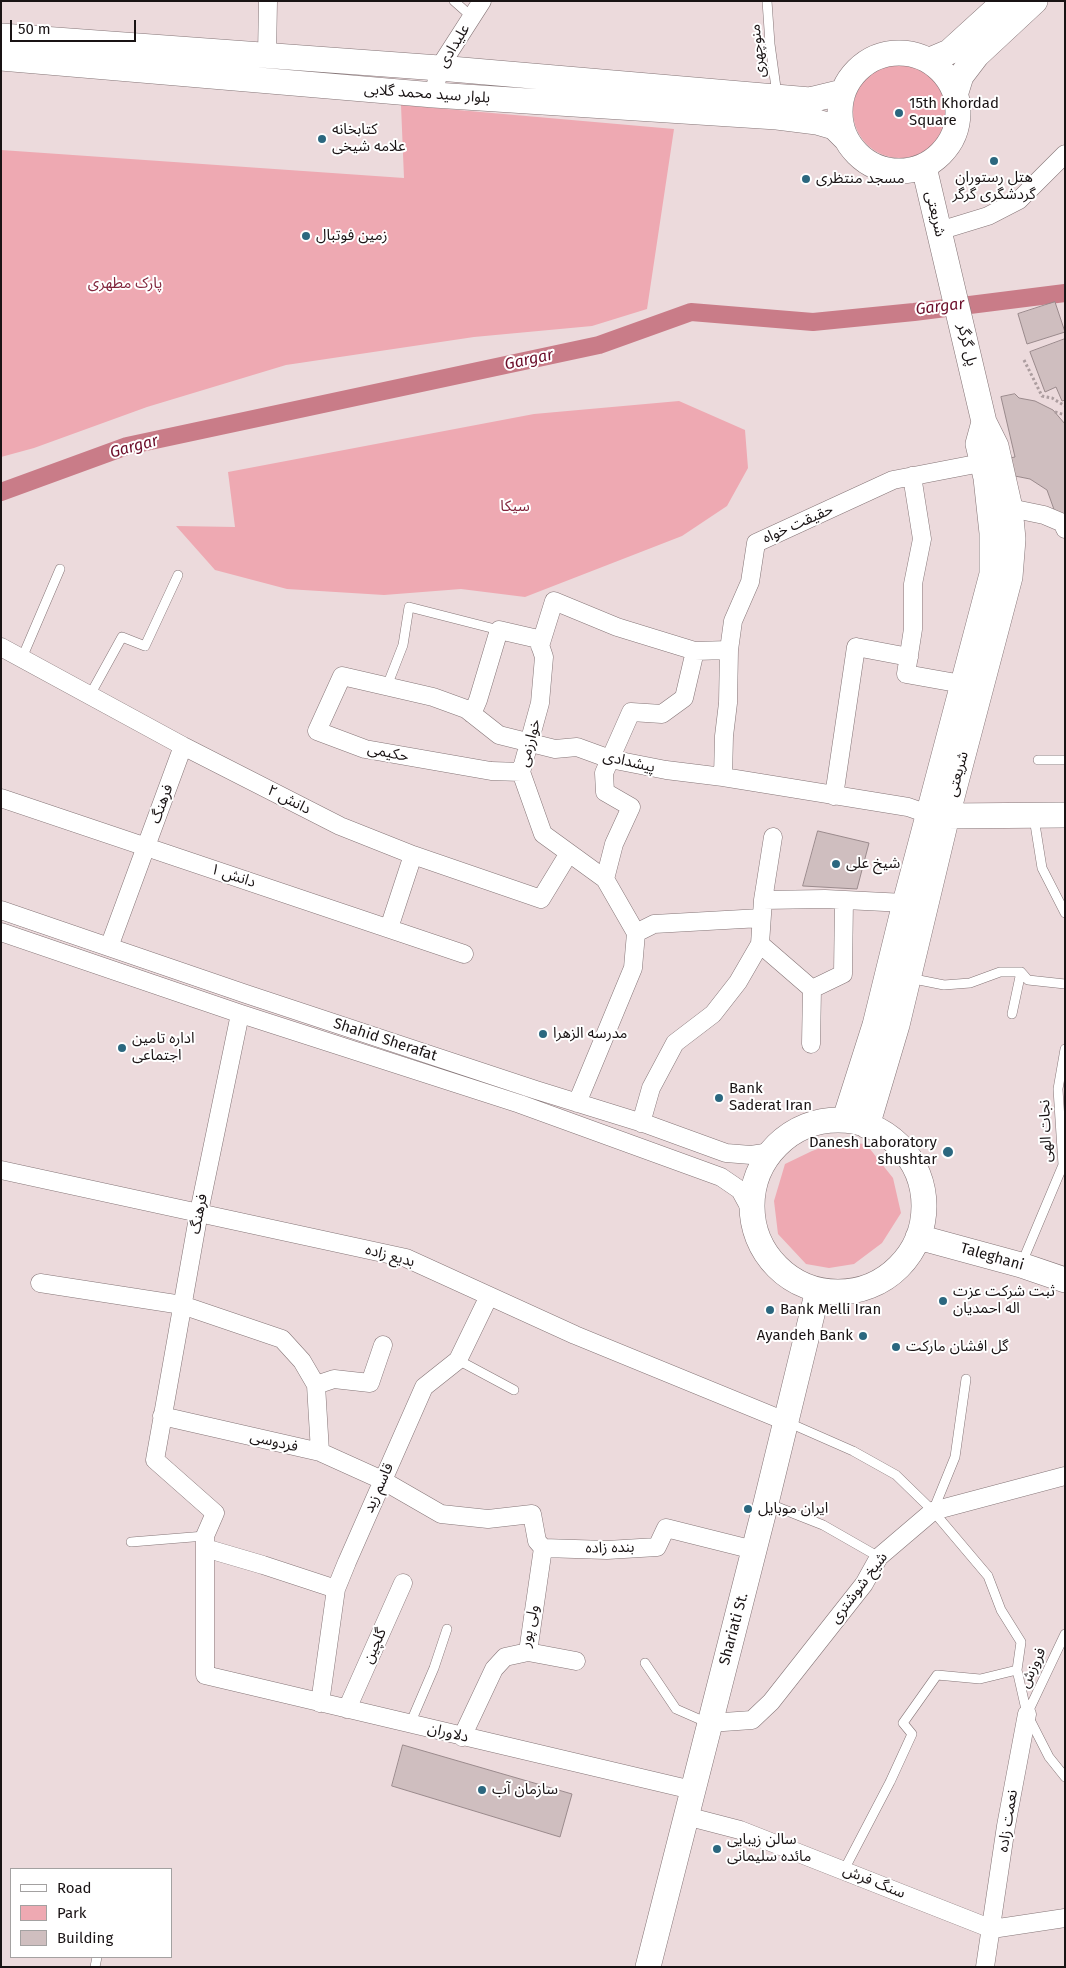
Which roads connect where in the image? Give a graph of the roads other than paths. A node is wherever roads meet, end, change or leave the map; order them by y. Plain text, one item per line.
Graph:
1 (268, 1) edge
2 (454, 1) edge
3 (482, 1) edge
4 (767, 1) edge
5 (1005, 1) edge
6 (1035, 1) edge
7 (472, 17) junction
8 (1, 36) edge
9 (267, 55) junction
10 (1, 58) edge
11 (930, 60) junction
12 (439, 68) junction
13 (843, 92) junction
14 (956, 92) junction
15 (434, 95) junction
16 (778, 98) junction
17 (847, 140) junction
18 (1065, 154) edge
19 (924, 167) junction
20 (938, 231) junction
21 (947, 262) joint
22 (982, 411) junction
23 (981, 463) junction
24 (912, 476) junction
25 (1010, 508) junction
26 (1065, 528) edge
27 (60, 569) dead end
28 (178, 575) dead end
29 (499, 630) junction
30 (540, 646) junction
31 (1, 647) edge
32 (729, 650) junction
33 (695, 651) junction
34 (909, 657) junction
35 (22, 658) junction
36 (342, 676) joint
37 (962, 684) junction
38 (387, 686) junction
39 (90, 695) junction
40 (472, 714) junction
41 (530, 743) junction
42 (183, 746) junction
43 (610, 759) junction
44 (1038, 760) dead end
45 (1065, 760) edge
46 (521, 772) junction
47 (723, 778) junction
48 (834, 796) junction
49 (1, 798) edge
50 (938, 815) junction
51 (1034, 815) junction
52 (1065, 815) edge
53 (773, 837) dead end
54 (146, 847) junction
55 (569, 853) junction
56 (413, 855) junction
57 (605, 879) junction
58 (763, 900) junction
59 (844, 900) junction
60 (905, 903) junction
61 (1, 910) edge
62 (1065, 913) edge
63 (761, 918) junction
64 (389, 928) junction
65 (1, 932) edge
66 (636, 933) junction
67 (760, 944) junction
68 (109, 948) junction
69 (464, 954) dead end
70 (1021, 972) junction
71 (908, 978) junction
72 (1065, 984) edge
73 (812, 989) junction
74 (240, 1014) junction
75 (1012, 1014) dead end
76 (811, 1044) dead end
77 (1065, 1049) edge
78 (577, 1103) junction
79 (640, 1123) junction
80 (856, 1123) junction
81 (770, 1152) junction
82 (1064, 1165) edge
83 (1, 1170) edge
84 (199, 1212) junction
85 (752, 1212) junction
86 (918, 1237) junction
87 (1021, 1265) junction
88 (1065, 1280) edge
89 (40, 1283) dead end
90 (818, 1290) junction
91 (489, 1296) junction
92 (182, 1305) junction
93 (384, 1344) dead end
94 (458, 1360) junction
95 (966, 1379) dead end
96 (316, 1385) junction
97 (514, 1390) dead end
98 (162, 1416) junction
99 (785, 1421) junction
100 (320, 1452) junction
101 (1065, 1476) edge
102 (382, 1480) junction
103 (766, 1503) junction
104 (933, 1511) junction
105 (130, 1542) dead end
106 (205, 1542) junction
107 (544, 1548) junction
108 (754, 1550) junction
109 (879, 1557) junction
110 (403, 1584) dead end
111 (336, 1589) junction
112 (447, 1629) dead end
113 (1065, 1634) edge
114 (528, 1652) junction
115 (576, 1661) dead end
116 (645, 1663) dead end
117 (1017, 1670) junction
118 (320, 1703) junction
119 (347, 1709) junction
120 (1027, 1714) junction
121 (709, 1723) junction
122 (410, 1724) junction
123 (462, 1737) junction
124 (1065, 1777) edge
125 (692, 1790) junction
126 (686, 1816) junction
127 (844, 1870) junction
128 (1065, 1918) edge
129 (992, 1929) junction
130 (648, 1967) edge
131 (986, 1967) edge

1 - 9 street
2 - 7 lane
3 - 7 street, علیدادی
4 - 16 lane, منوچهری
5 - 11 main road
6 - 14 main road
7 - 12 street, علیدادی
8 - 9 main road, بلوار سید محمد گلابی
9 - 12 main road, بلوار سید محمد گلابی
10 - 15 main road, بلوار سید محمد گلابی
11 - 13 main road
11 - 14 main road
12 - 15 street, علیدادی
12 - 16 main road, بلوار سید محمد گلابی
13 - 16 main road, بلوار سید محمد گلابی
13 - 17 main road
14 - 19 main road
15 - 17 main road, بلوار سید محمد گلابی
17 - 19 main road
18 - 20 street
19 - 20 main road, شریعتی
20 - 21 main road, شریعتی
21 - 22 main road, پل گرگر
22 - 23 main road, شریعتی
22 - 25 main road, شریعتی
23 - 24 street, حقیقت خواه
23 - 37 main road, شریعتی
24 - 32 street, حقیقت خواه
24 - 34 street
25 - 26 street
25 - 50 main road, شریعتی
27 - 35 lane
28 - 39 lane
29 - 30 street
29 - 38 lane
29 - 40 street
30 - 33 street
30 - 41 street, خوارزمی
31 - 35 street, دانش ۲
32 - 33 street
32 - 47 street, حقیقت خواه
33 - 43 street
34 - 37 street
34 - 48 street
35 - 39 street, دانش ۲
36 - 38 street, پیشدادی
36 - 46 street, حکیمی
37 - 50 main road, شریعتی
38 - 40 street, پیشدادی
39 - 42 street, دانش ۲
40 - 41 street, پیشدادی
41 - 43 street, پیشدادی
41 - 46 street, خوارزمی
42 - 54 street, فرهنگ
42 - 56 street, دانش ۲
43 - 47 street, پیشدادی
43 - 57 street
44 - 45 lane
46 - 55 street, خوارزمی
47 - 48 street, پیشدادی
48 - 50 street, پیشدادی
49 - 54 street, دانش ۱
50 - 51 main road
50 - 60 main road, شریعتی
50 - 71 main road, شریعتی
51 - 52 main road
51 - 62 lane
53 - 58 street
54 - 64 street, دانش ۱
54 - 68 street, فرهنگ
55 - 56 street, دانش ۲
55 - 57 street, خوارزمی
56 - 64 street
57 - 66 street
58 - 59 street
58 - 63 street
59 - 60 street
59 - 73 street
60 - 80 main road, شریعتی
61 - 68 street, Shahid Sherafat
63 - 66 street
63 - 67 street
64 - 69 street, دانش ۱
65 - 74 street, Shahid Sherafat
66 - 78 street
67 - 73 street
67 - 79 street
68 - 78 street, Shahid Sherafat
70 - 71 lane
70 - 72 lane
70 - 75 lane
71 - 80 main road, شریعتی
73 - 76 street
74 - 84 street, فرهنگ
74 - 85 street, Shahid Sherafat
77 - 82 lane, نجات الهی
78 - 79 street, Shahid Sherafat
79 - 81 street, Shahid Sherafat
80 - 81 main road
80 - 86 main road
81 - 85 main road
82 - 87 lane, نجات الهی
83 - 84 street, بدیع زاده
84 - 91 street, بدیع زاده
84 - 92 street, فرهنگ
85 - 90 main road
86 - 87 main road, Taleghani
86 - 90 main road
87 - 88 main road, Taleghani
89 - 92 street
90 - 99 main road, Shariati St.
91 - 94 street, قاسم زید
91 - 99 street, بدیع زاده
92 - 96 street
92 - 98 street, فرهنگ
93 - 96 street
94 - 97 lane
94 - 102 street, قاسم زید
95 - 104 lane
96 - 100 street
98 - 100 street, فردوسی
98 - 106 street, فرهنگ
99 - 103 main road, Shariati St.
99 - 104 lane
100 - 102 street, فردوسی
101 - 104 street, شیخ شوشتری
102 - 107 street, فردوسی
102 - 111 street, قاسم زید
103 - 108 main road, Shariati St.
103 - 109 lane
104 - 109 street, شیخ شوشتری
104 - 117 lane
105 - 106 lane
106 - 111 street
106 - 118 street, دلاوران
107 - 108 street, بنده زاده
107 - 114 street, ولی پور
108 - 121 main road, Shariati St.
109 - 121 street, شیخ شوشتری
110 - 119 street, گلچین
111 - 118 street, قاسم زید
112 - 122 lane
113 - 120 lane, فروزش
114 - 115 street
114 - 123 street, ولی پور
116 - 121 lane
117 - 120 lane
117 - 127 lane
118 - 119 street, دلاوران
119 - 122 street, دلاوران
120 - 124 lane
120 - 129 street, نعمت زاده
121 - 125 main road, Shariati St.
122 - 123 street, دلاوران
123 - 125 street, دلاوران
125 - 126 main road, Shariati St.
126 - 127 street, سنگ فرش
126 - 130 main road, Shariati St.
127 - 129 street, سنگ فرش
128 - 129 street
129 - 131 street, نعمت زاده

